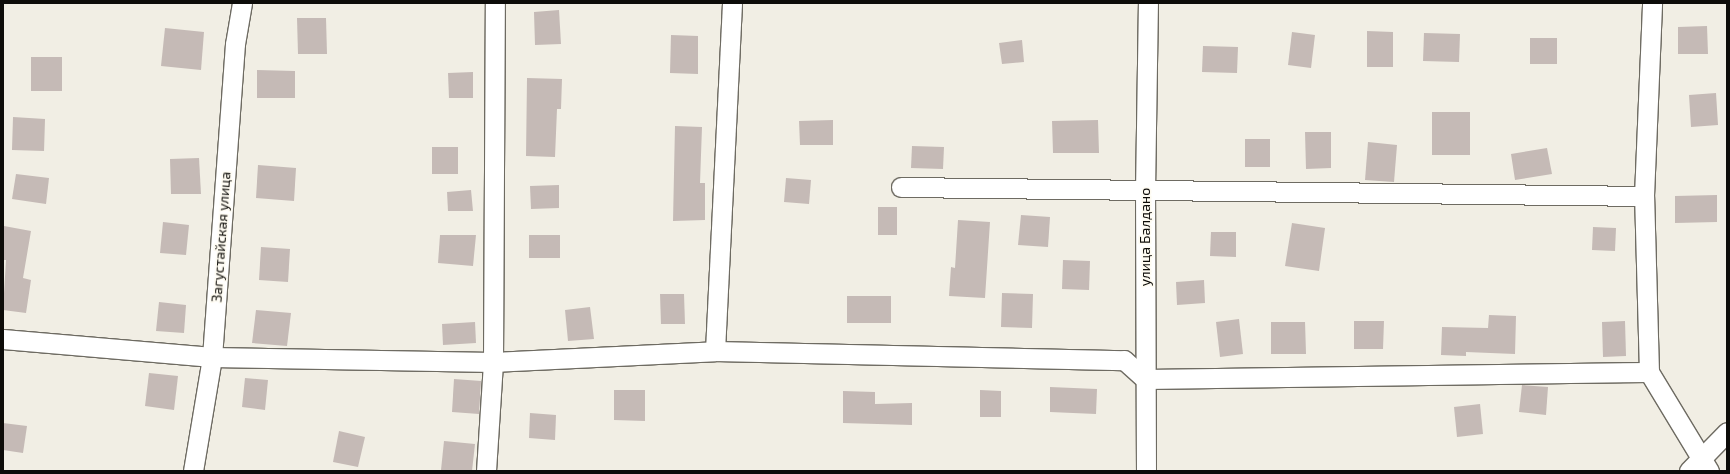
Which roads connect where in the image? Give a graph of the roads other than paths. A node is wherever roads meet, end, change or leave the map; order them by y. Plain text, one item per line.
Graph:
1 (242, 3) edge
2 (495, 3) edge
3 (732, 3) edge
4 (1148, 3) edge
5 (1652, 3) edge
6 (901, 187) dead end
7 (1145, 191) junction
8 (1644, 196) junction
9 (3, 339) edge
10 (715, 351) junction
11 (212, 357) junction
12 (493, 362) junction
13 (1649, 372) junction
14 (1145, 378) junction
15 (1727, 432) edge
16 (1700, 467) edge
17 (193, 471) edge
18 (486, 471) edge
19 (1146, 471) edge

1 - 11 street, Загустайская улица
2 - 12 street
3 - 10 street
4 - 7 street, улица Балдано
5 - 8 street
6 - 7 street
7 - 8 street
7 - 14 street, улица Балдано
8 - 13 street
9 - 11 street
10 - 12 street
10 - 14 street
11 - 12 street
11 - 17 street, Загустайская улица
12 - 18 street
13 - 14 street
13 - 16 street
14 - 19 street, улица Балдано
15 - 16 street

